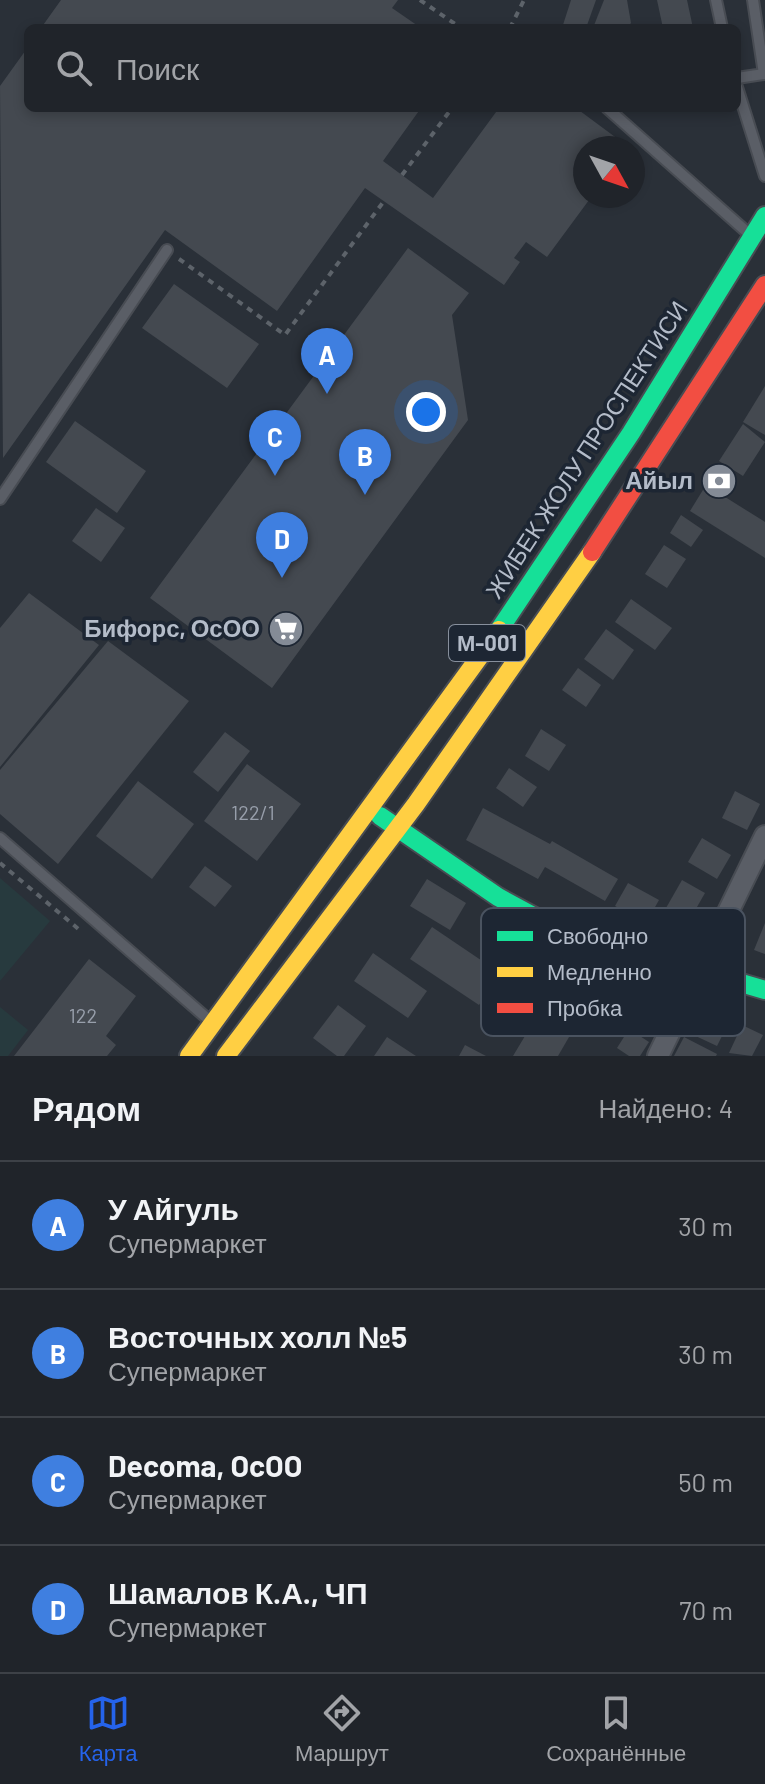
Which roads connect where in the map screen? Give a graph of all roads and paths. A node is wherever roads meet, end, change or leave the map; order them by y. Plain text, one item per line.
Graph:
1 (420, 0) edge
2 (524, 0) edge
3 (716, 0) edge
4 (753, 0) edge
5 (455, 24) edge
6 (512, 24) edge
7 (721, 24) edge
8 (764, 76) edge
9 (741, 78) edge
10 (741, 100) edge
11 (449, 112) edge
12 (612, 112) edge
13 (402, 175) dead end
14 (765, 176) edge
15 (384, 201) dead end
16 (765, 216) edge
17 (753, 237) junction
18 (167, 250) joint
19 (765, 285) edge
20 (0, 499) edge
21 (372, 810) junction
22 (397, 829) junction
23 (765, 836) edge
24 (0, 838) edge
25 (518, 908) edge
26 (730, 908) edge
27 (745, 983) edge
28 (765, 990) edge
29 (213, 1024) junction
30 (668, 1036) edge
31 (189, 1056) edge
32 (226, 1056) edge
33 (658, 1056) edge

1 - 5 path
2 - 6 path
3 - 7 lane
4 - 8 lane
8 - 9 lane
10 - 14 lane
11 - 13 path
12 - 17 lane
15 - 18 path
16 - 17 main road, ЖИБЕК ЖОЛУ ПРОСПЕКТИСИ / М-001
17 - 21 main road, ЖИБЕК ЖОЛУ ПРОСПЕКТИСИ / М-001
18 - 20 lane
19 - 22 main road, М-001
21 - 22 main road
21 - 29 main road, ЖИБЕК ЖОЛУ ПРОСПЕКТИСИ / М-001
22 - 25 main road
22 - 32 main road, М-001
23 - 26 street
24 - 29 lane
27 - 28 main road
29 - 31 main road, ЖИБЕК ЖОЛУ ПРОСПЕКТИСИ / М-001
30 - 33 street

